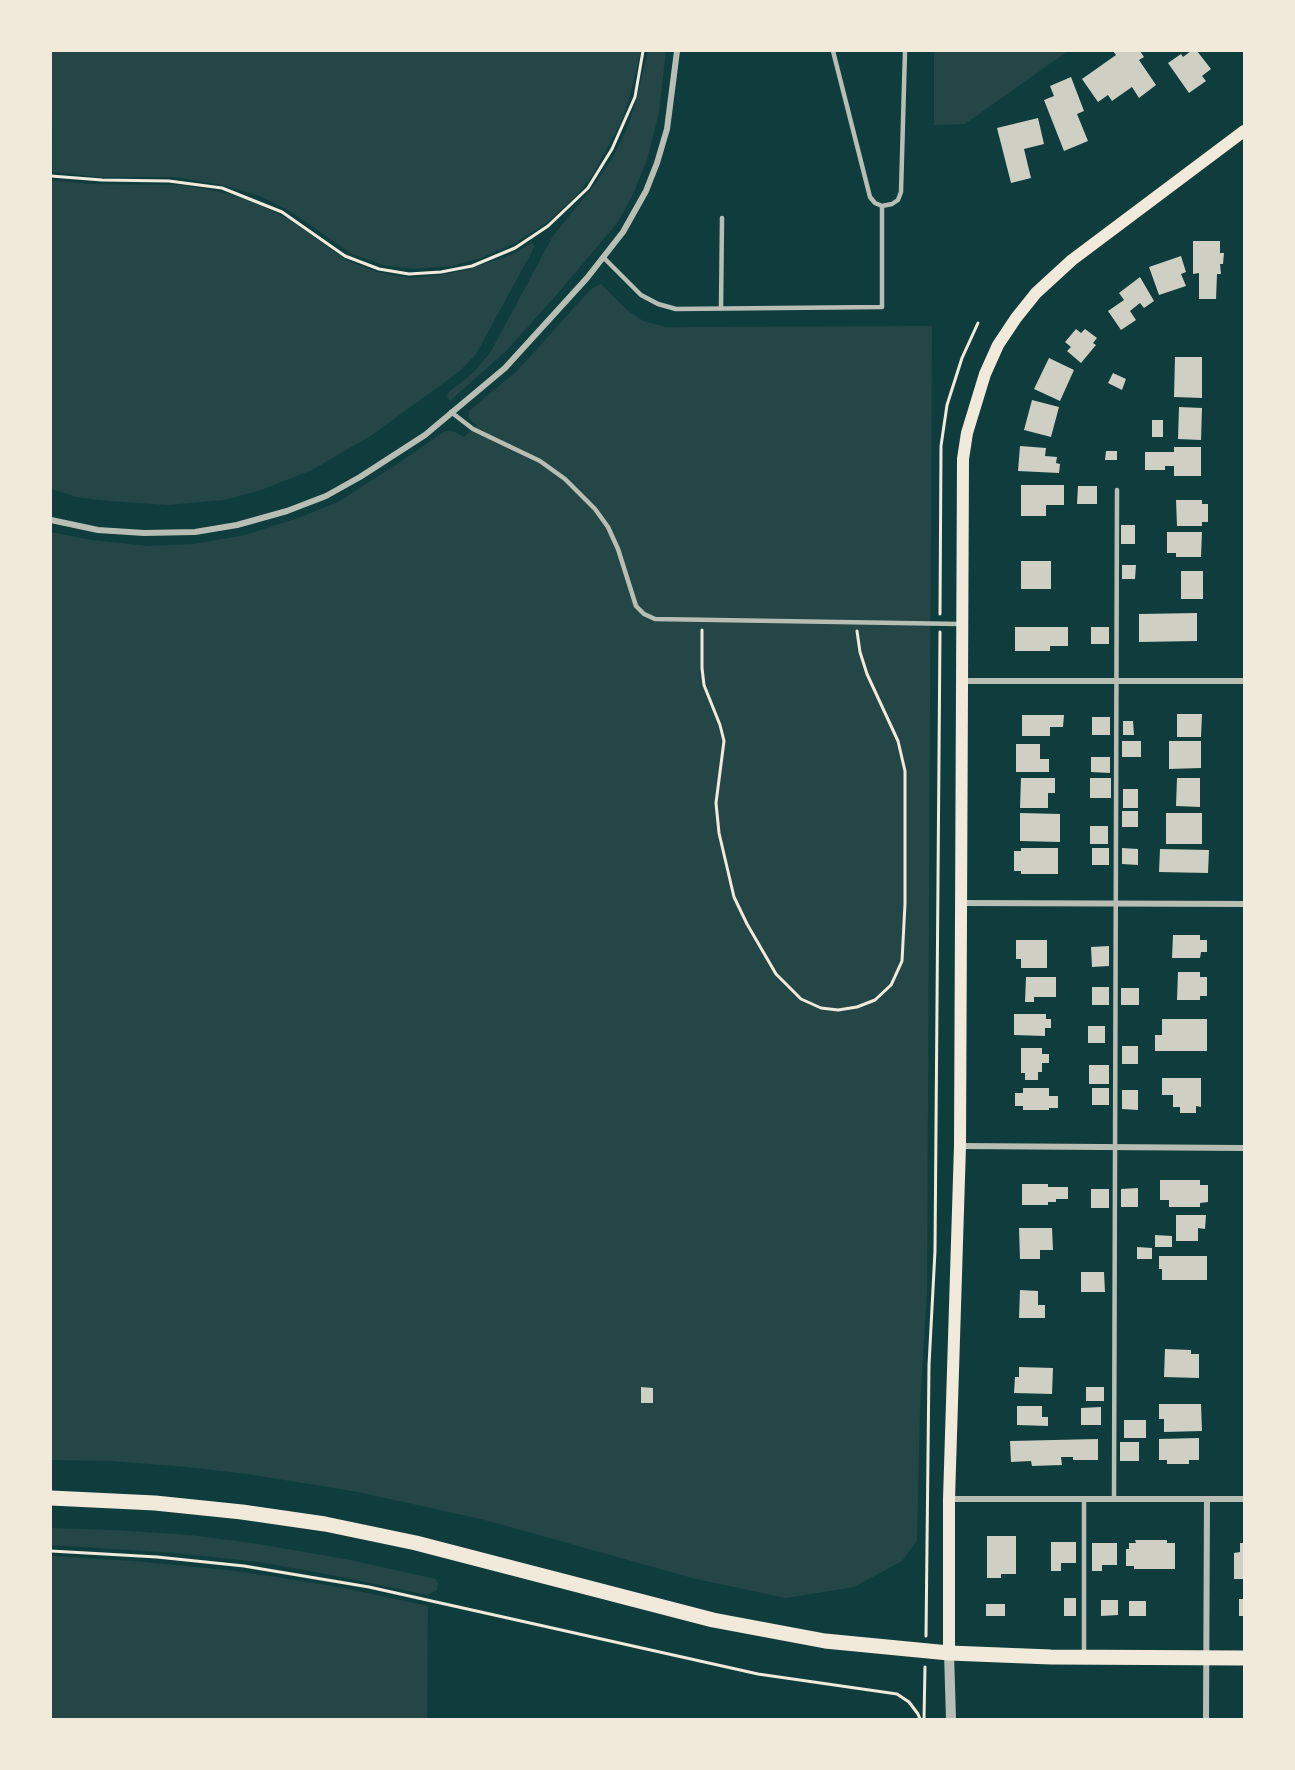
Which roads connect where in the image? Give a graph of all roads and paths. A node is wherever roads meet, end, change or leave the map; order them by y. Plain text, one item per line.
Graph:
1 (643, 51) edge
2 (677, 51) edge
3 (833, 51) edge
4 (905, 51) edge
5 (1244, 130) edge
6 (51, 176) edge
7 (882, 206) junction
8 (722, 218) dead end
9 (603, 257) junction
10 (721, 309) junction
11 (978, 323) dead end
12 (451, 412) junction
13 (1117, 490) dead end
14 (51, 520) edge
15 (702, 620) junction
16 (857, 622) junction
17 (940, 624) junction
18 (962, 624) junction
19 (1116, 680) junction
20 (963, 681) junction
21 (1244, 681) edge
22 (962, 903) junction
23 (1116, 904) junction
24 (1244, 904) edge
25 (960, 1146) junction
26 (1115, 1147) junction
27 (1244, 1148) edge
28 (51, 1498) edge
29 (949, 1498) junction
30 (1084, 1498) junction
31 (1114, 1498) junction
32 (1207, 1499) junction
33 (1244, 1499) edge
34 (51, 1551) edge
35 (926, 1618) dead end
36 (949, 1653) junction
37 (1084, 1656) junction
38 (1206, 1658) junction
39 (1244, 1658) edge
40 (925, 1688) dead end
41 (922, 1719) edge
42 (951, 1719) edge
43 (1206, 1719) edge

1 - 6 path
2 - 9 street
3 - 7 lane
4 - 7 lane
5 - 18 main road
7 - 10 lane
8 - 10 lane
9 - 10 lane
9 - 12 street
11 - 17 path
12 - 14 street
12 - 15 lane
13 - 19 lane
15 - 16 lane
15 - 16 path
16 - 17 lane
17 - 18 lane
17 - 35 path
18 - 20 main road
19 - 20 street
19 - 21 street
19 - 23 lane
20 - 22 main road
22 - 23 street
22 - 25 main road
23 - 24 street
23 - 26 lane
25 - 26 street
25 - 29 main road
26 - 27 street
26 - 31 lane
28 - 36 main road
29 - 30 street
29 - 36 main road
30 - 31 street
30 - 37 lane
31 - 32 street
32 - 33 street
32 - 38 street
34 - 41 path
36 - 37 main road
36 - 42 street
37 - 38 main road
38 - 39 main road
38 - 43 street
40 - 41 path

